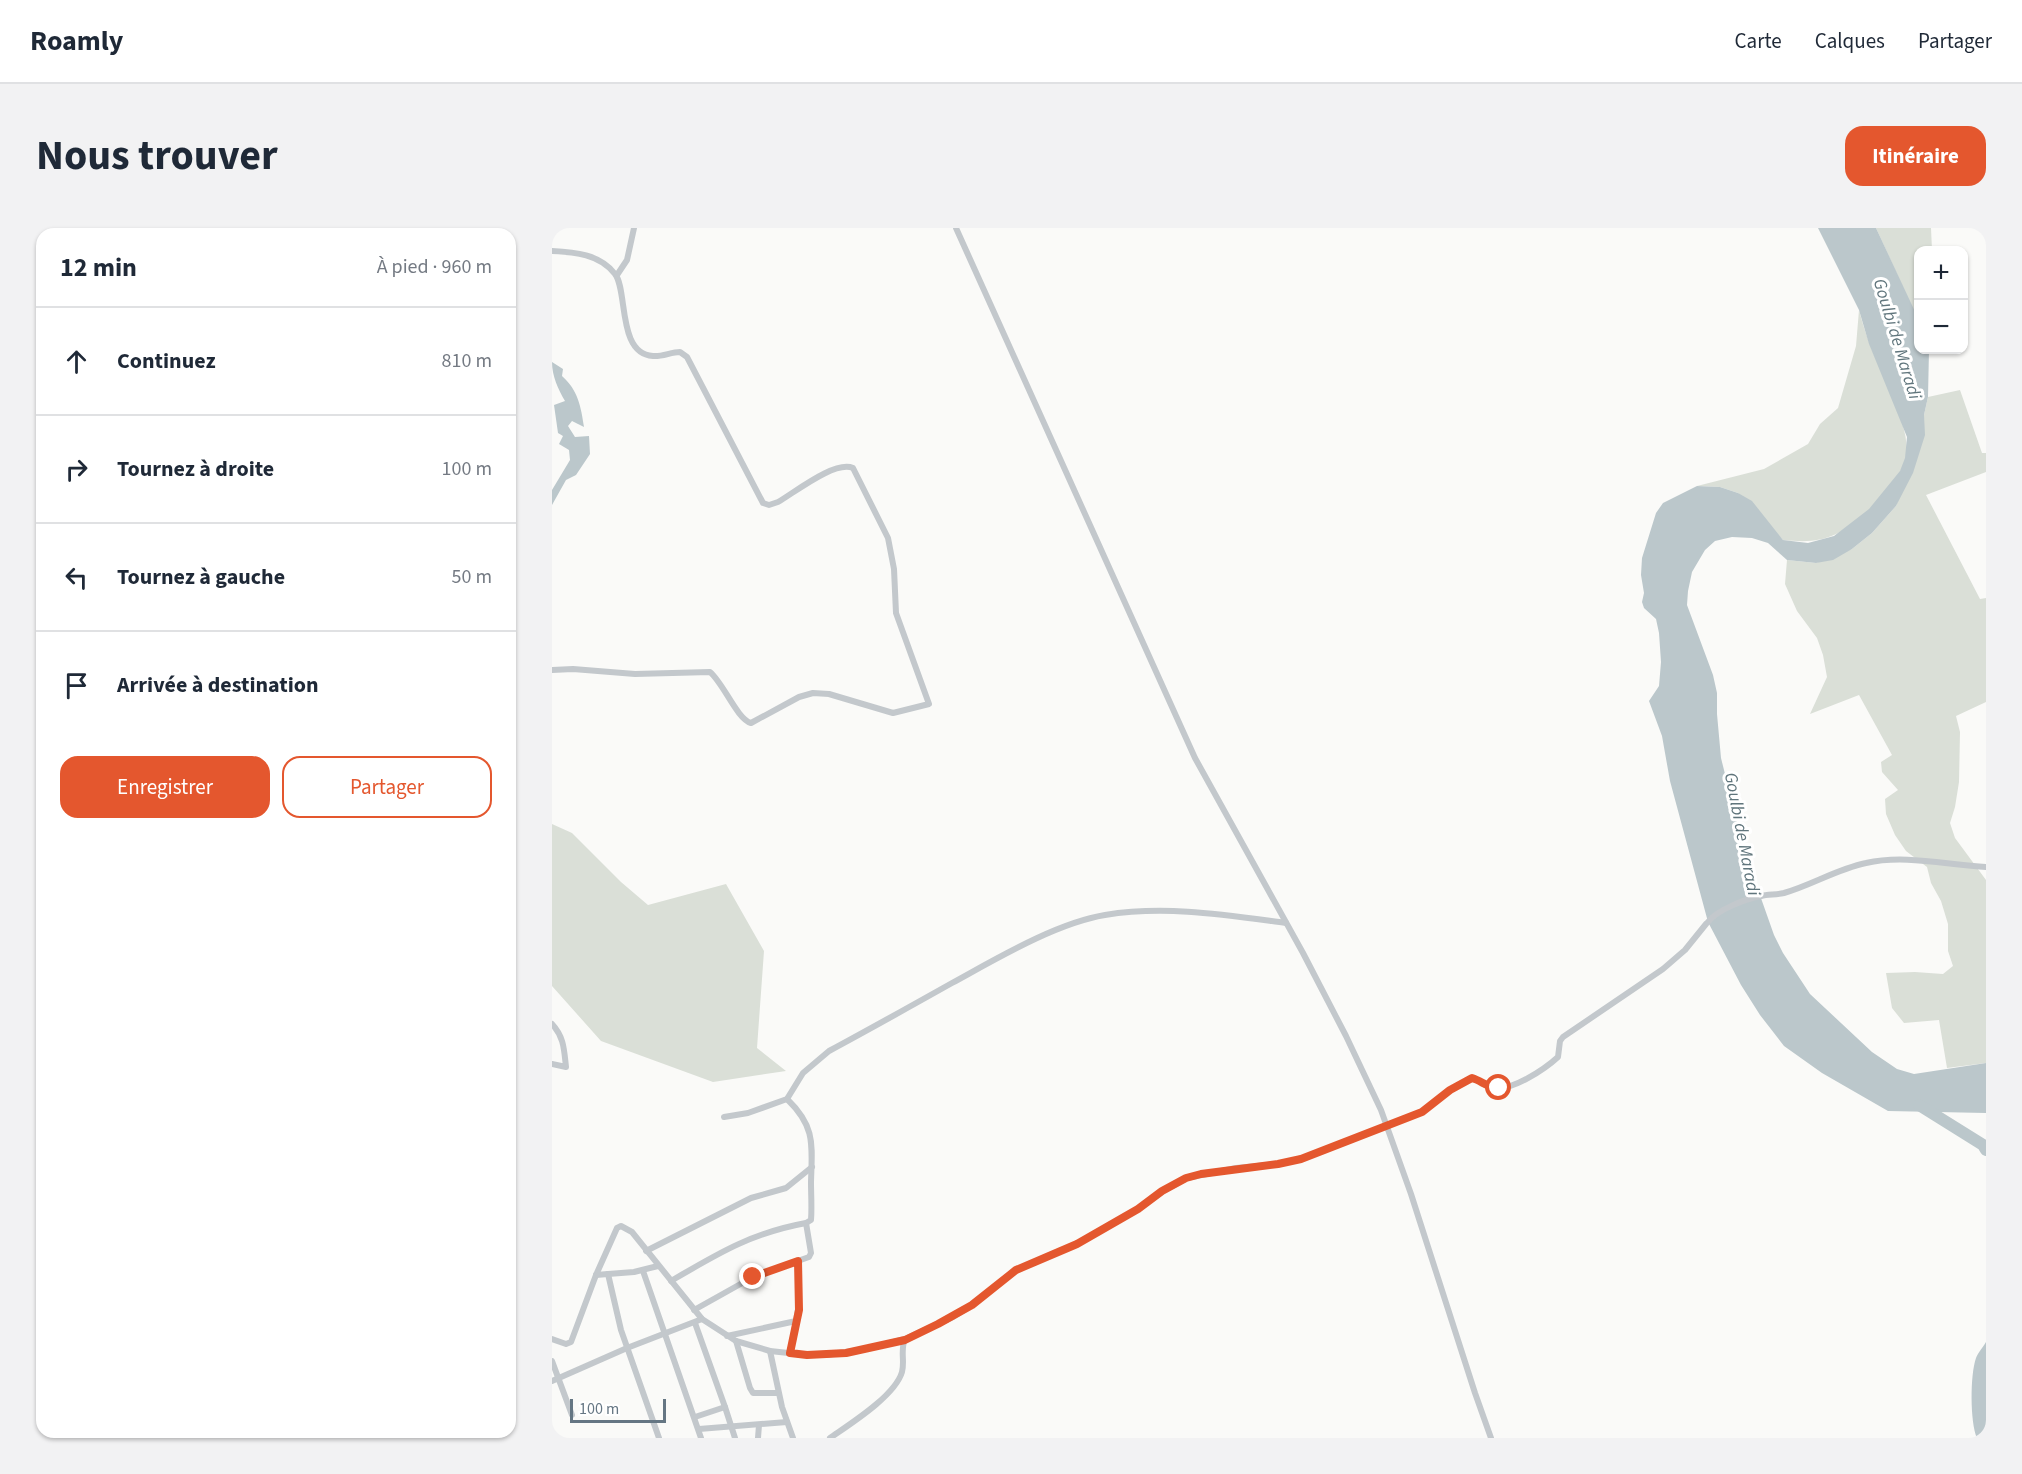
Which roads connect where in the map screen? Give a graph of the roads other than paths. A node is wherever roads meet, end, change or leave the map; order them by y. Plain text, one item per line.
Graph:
1 (634, 228) edge
2 (956, 228) edge
3 (552, 251) edge
4 (616, 275) junction
5 (552, 670) edge
6 (1986, 867) edge
7 (1286, 922) junction
8 (552, 1024) edge
9 (552, 1064) edge
10 (787, 1099) junction
11 (724, 1117) dead end
12 (1387, 1125) junction
13 (812, 1167) junction
14 (806, 1223) junction
15 (646, 1251) junction
16 (798, 1261) junction
17 (658, 1266) junction
18 (643, 1270) junction
19 (608, 1274) junction
20 (596, 1275) junction
21 (671, 1281) junction
22 (694, 1310) junction
23 (702, 1319) junction
24 (796, 1321) junction
25 (695, 1323) junction
26 (665, 1335) junction
27 (728, 1336) junction
28 (552, 1339) edge
29 (905, 1340) junction
30 (736, 1341) junction
31 (627, 1348) junction
32 (770, 1351) junction
33 (790, 1353) junction
34 (552, 1361) edge
35 (555, 1380) edge
36 (778, 1393) junction
37 (725, 1407) junction
38 (572, 1414) dead end
39 (695, 1417) junction
40 (787, 1422) junction
41 (731, 1425) junction
42 (759, 1425) junction
43 (699, 1429) junction
44 (659, 1438) edge
45 (701, 1438) edge
46 (735, 1438) edge
47 (758, 1438) edge
48 (793, 1438) edge
49 (830, 1438) edge
50 (1491, 1438) edge

1 - 4 street
2 - 7 street
3 - 4 street
4 - 5 street
6 - 12 street
7 - 10 street
7 - 12 street
8 - 9 street
10 - 11 street
10 - 13 street
12 - 29 street
12 - 50 street
13 - 14 street
13 - 15 street
14 - 16 street
14 - 21 street
15 - 17 street
15 - 20 street
16 - 22 street
16 - 24 street
17 - 18 street
17 - 21 street
18 - 19 street
18 - 26 street
19 - 20 street
19 - 31 street
20 - 28 street
21 - 22 street
22 - 23 street
23 - 25 street
23 - 27 street
24 - 27 street
24 - 33 street
25 - 26 street
25 - 37 street
26 - 31 street
26 - 39 street
27 - 30 street
29 - 33 street
29 - 49 street
30 - 32 street
30 - 36 street
31 - 35 street
31 - 44 street
32 - 33 street
32 - 36 street
34 - 35 street
35 - 38 street
36 - 40 street
37 - 39 street
37 - 41 street
39 - 43 street
40 - 42 street
40 - 48 street
41 - 42 street
41 - 43 street
41 - 46 street
42 - 47 street
43 - 45 street

